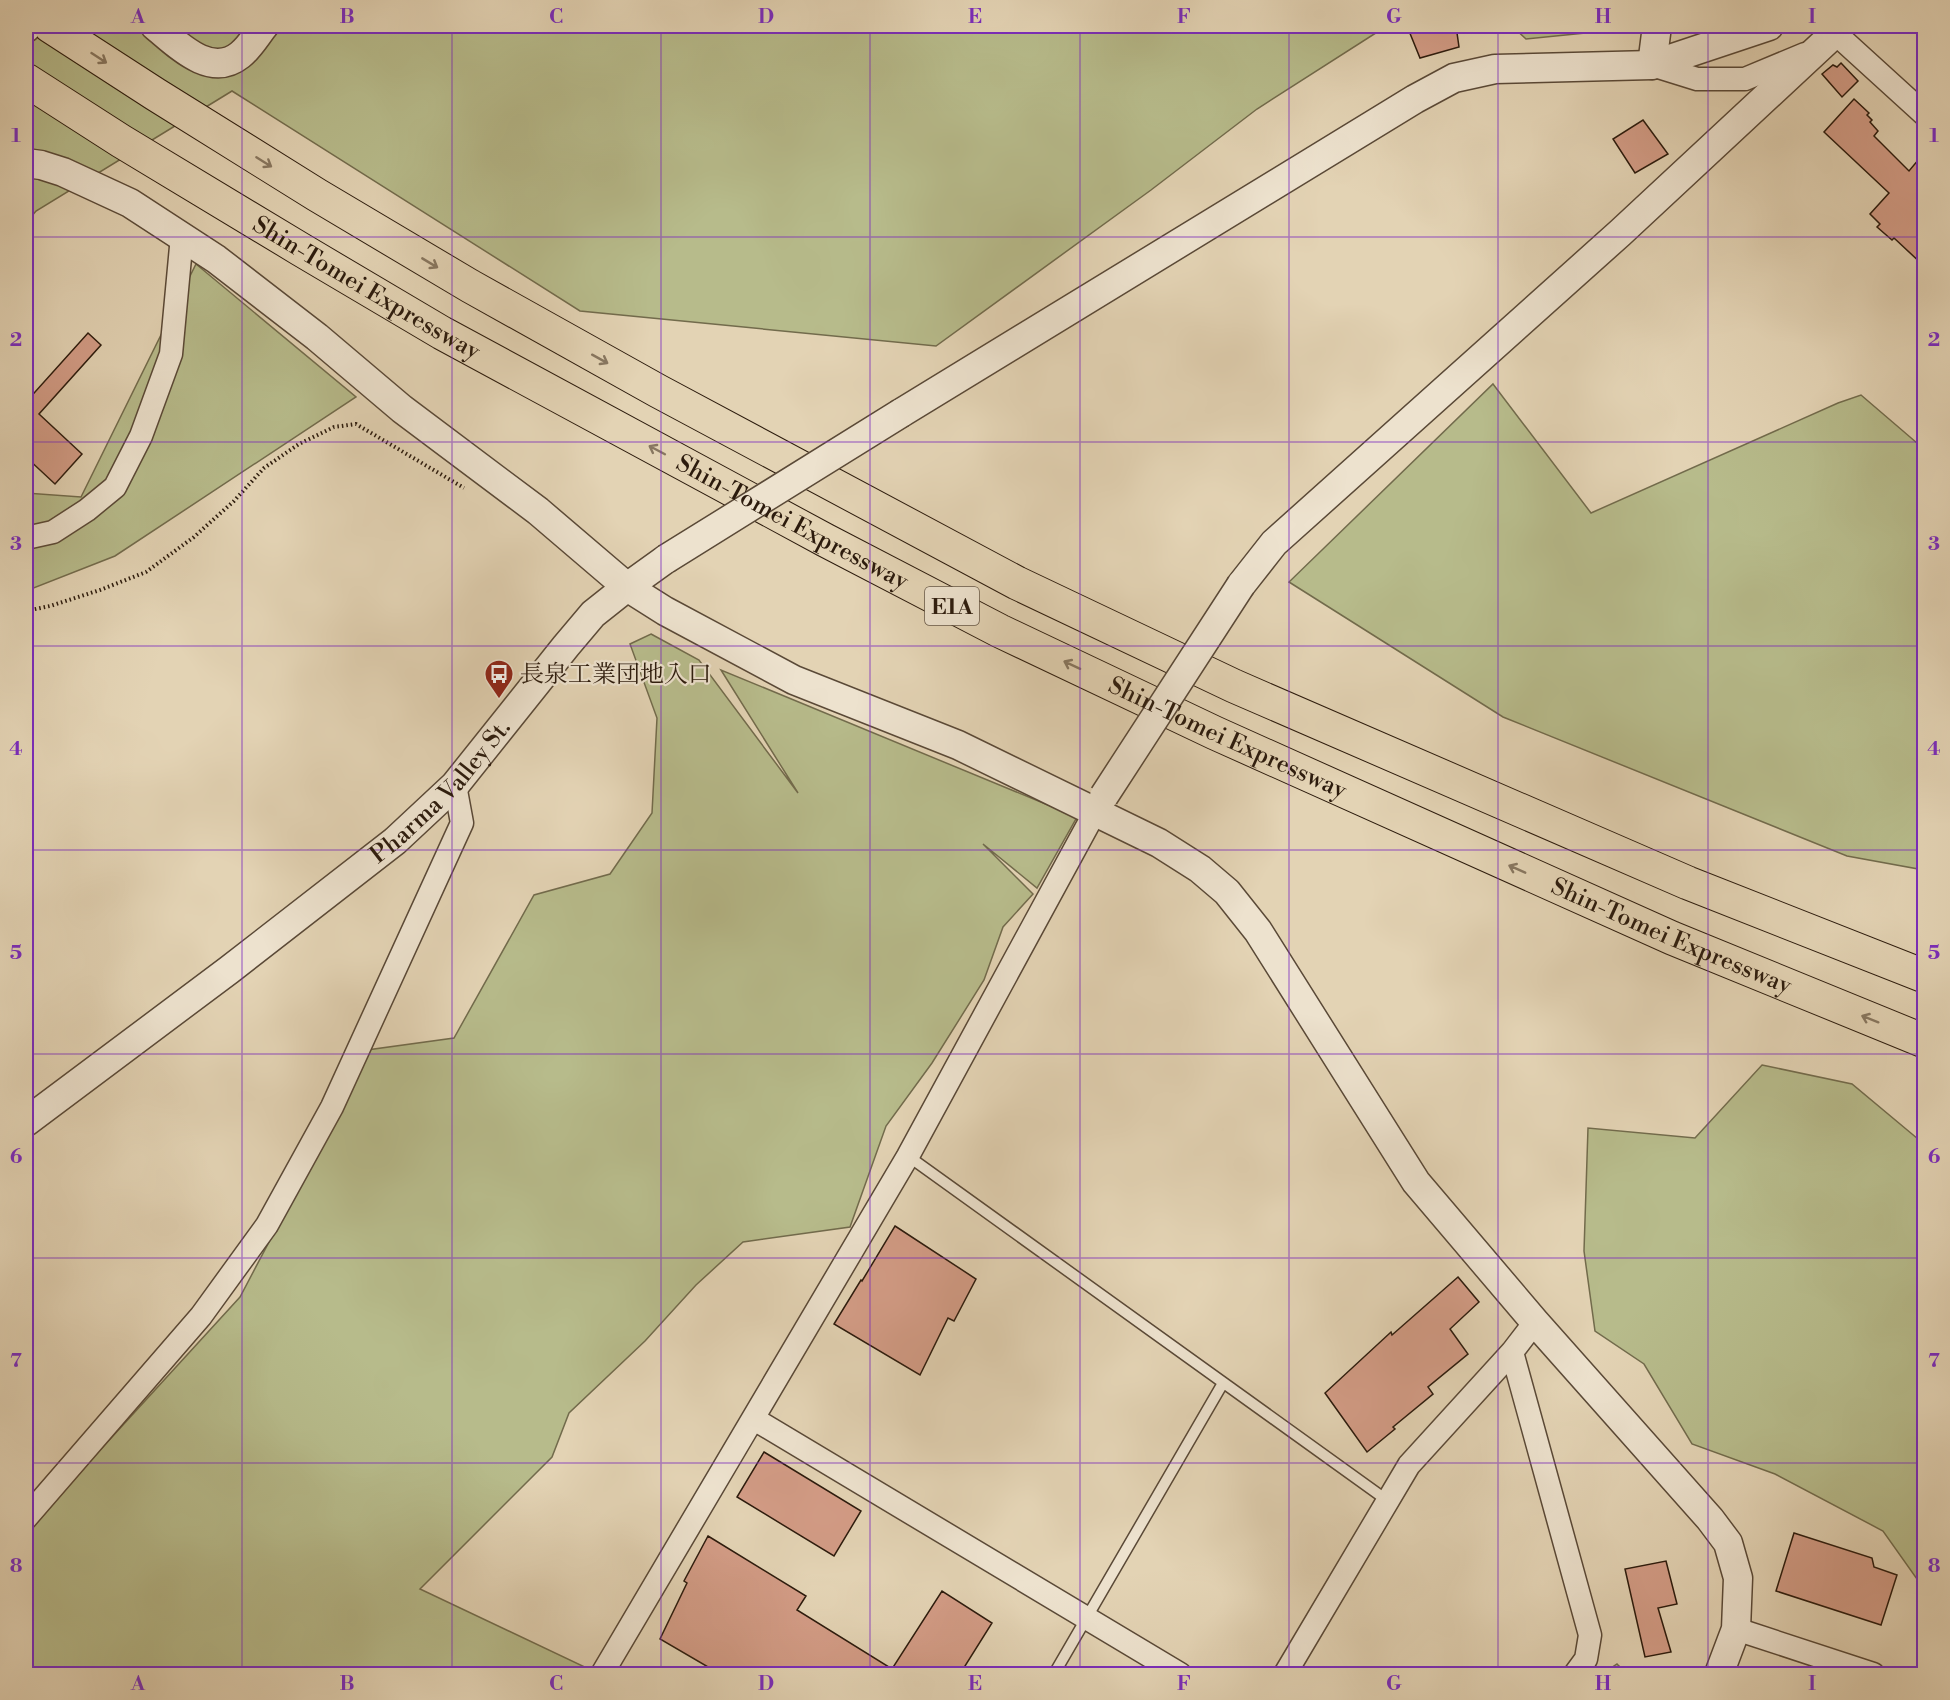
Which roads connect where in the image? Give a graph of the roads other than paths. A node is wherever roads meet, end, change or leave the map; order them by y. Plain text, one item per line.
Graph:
1 (50, 26) edge
2 (154, 26) edge
3 (264, 26) edge
4 (1657, 26) edge
5 (1769, 26) edge
6 (1831, 29) edge
7 (1652, 65) junction
8 (26, 80) edge
9 (1924, 109) edge
10 (26, 164) edge
11 (182, 236) junction
12 (26, 538) edge
13 (627, 587) junction
14 (455, 785) junction
15 (1099, 804) junction
16 (1924, 976) edge
17 (1924, 1041) edge
18 (26, 1122) edge
19 (908, 1156) junction
20 (1535, 1322) junction
21 (1512, 1352) junction
22 (1222, 1383) junction
23 (754, 1419) junction
24 (1388, 1501) junction
25 (26, 1518) edge
26 (1086, 1618) junction
27 (1736, 1629) junction
28 (602, 1674) edge
29 (1054, 1674) edge
30 (1180, 1674) edge
31 (1285, 1674) edge
32 (1575, 1674) edge
33 (1719, 1674) edge
34 (1873, 1674) edge

1 -> 16 highway, Shin-Tomei Expressway / E1A
2 - 3 street
4 - 7 street
5 - 7 street, Pharma Valley St.
6 - 7 street
6 - 9 street
6 - 15 street, bridge
7 - 13 street, Pharma Valley St., bridge
17 -> 8 highway, Shin-Tomei Expressway / E1A
10 - 11 street
11 - 12 street
11 - 13 street
13 - 14 street, Pharma Valley St.
13 - 15 street
14 - 18 street, Pharma Valley St.
14 - 25 street
15 - 19 street
15 - 20 street
19 - 22 lane
19 - 23 street
20 - 21 street
20 - 27 street
21 - 24 street
21 - 32 street
22 - 24 lane
22 - 26 lane
23 - 26 street
23 - 28 street
24 - 31 street
26 - 29 lane
26 - 30 street
27 - 33 street
27 - 34 street

